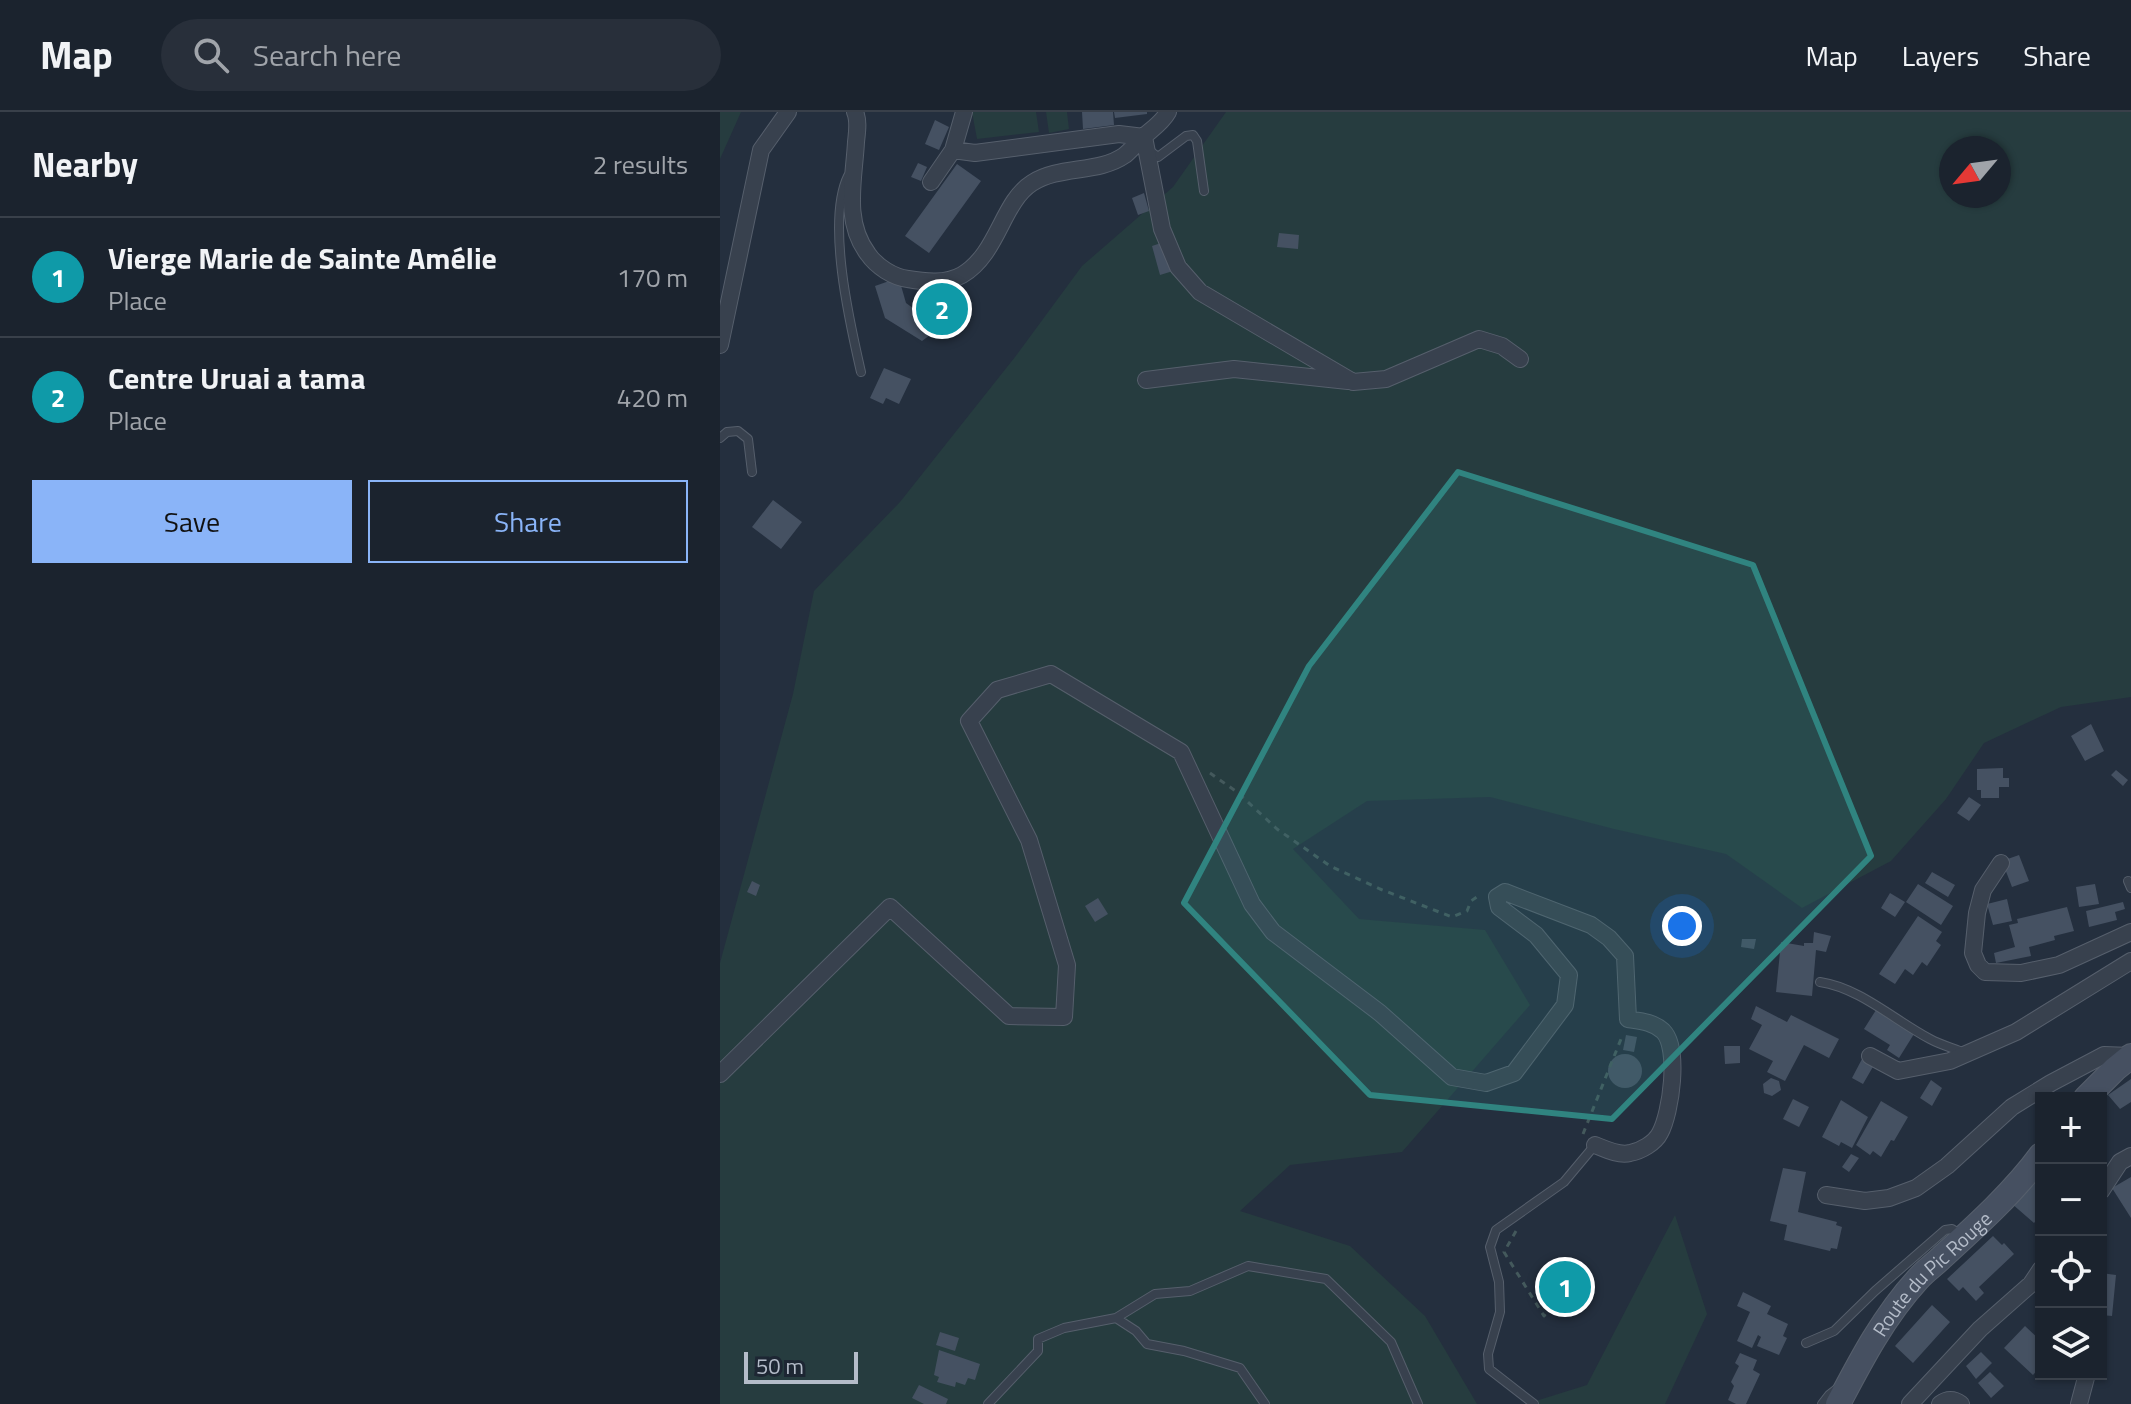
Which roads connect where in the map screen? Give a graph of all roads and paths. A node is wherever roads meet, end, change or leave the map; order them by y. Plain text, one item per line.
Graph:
1 (788, 112) edge
2 (855, 112) edge
3 (964, 112) edge
4 (1168, 112) edge
5 (1145, 142) junction
6 (953, 150) junction
7 (855, 163) junction
8 (931, 182) dead end
9 (1204, 191) dead end
10 (720, 345) edge
11 (1520, 359) dead end
12 (861, 372) dead end
13 (1146, 380) dead end
14 (1353, 382) junction
15 (720, 438) edge
16 (752, 472) dead end
17 (1181, 752) junction
18 (2001, 863) dead end
19 (1497, 897) junction
20 (2131, 932) edge
21 (2131, 961) edge
22 (1820, 982) dead end
23 (1628, 1019) junction
24 (1965, 1053) junction
25 (1870, 1056) dead end
26 (2131, 1056) edge
27 (720, 1074) edge
28 (2092, 1092) edge
29 (1588, 1141) junction
30 (2131, 1156) edge
31 (2035, 1164) edge
32 (2107, 1182) edge
33 (1826, 1195) dead end
34 (1523, 1211) junction
35 (1964, 1236) junction
36 (2035, 1286) edge
37 (1565, 1287) dead end
38 (1116, 1318) junction
39 (1806, 1343) dead end
40 (2085, 1380) edge
41 (1850, 1381) junction
42 (988, 1404) edge
43 (1265, 1404) edge
44 (1418, 1404) edge
45 (1534, 1404) edge
46 (1822, 1404) edge
47 (1838, 1404) edge
48 (1910, 1404) edge
49 (1940, 1404) edge
50 (1961, 1404) edge
51 (2079, 1404) edge

1 - 10 street
2 - 7 street
3 - 6 street
4 - 5 street
5 - 6 street
5 - 7 street
5 - 9 lane
5 - 14 street
6 - 8 street
7 - 12 lane
11 - 14 street
13 - 14 street
15 - 16 lane
17 - 19 path
17 - 19 street
17 - 27 street
18 - 20 street
19 - 23 street
21 - 24 street
22 - 24 lane
23 - 29 path
23 - 29 street
24 - 25 street
26 - 28 street
26 - 33 street
29 - 34 lane
30 - 32 street
31 - 35 street, Route du Pic Rouge
34 - 37 path
34 - 45 lane
35 - 39 lane
35 - 41 street, Route du Pic Rouge
36 - 48 street
38 - 42 lane
38 - 43 lane
38 - 44 lane
40 - 51 street
41 - 46 lane
41 - 47 street, Route du Pic Rouge
49 - 50 street

